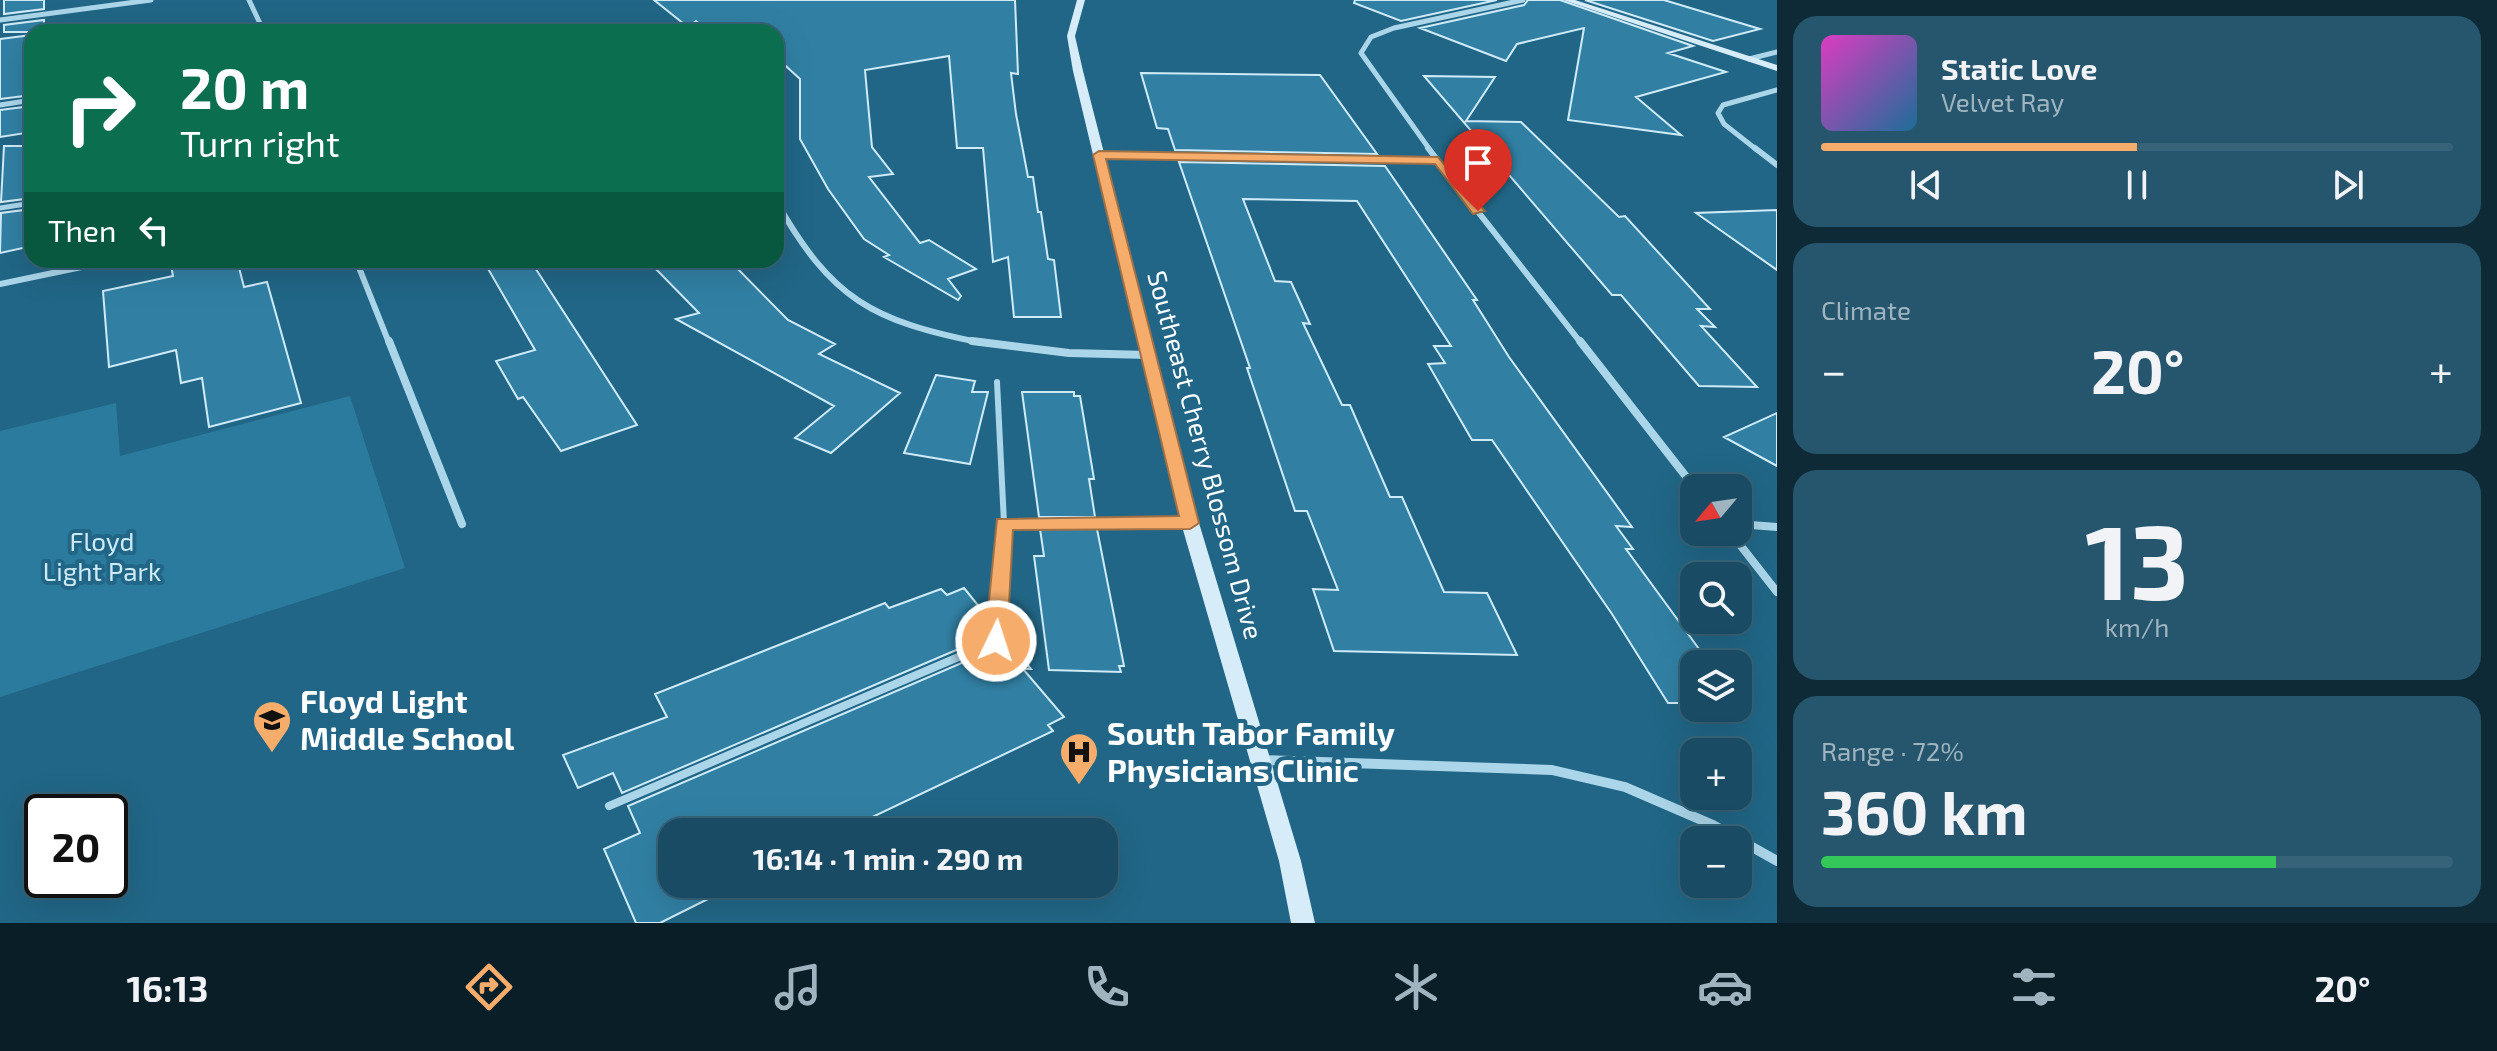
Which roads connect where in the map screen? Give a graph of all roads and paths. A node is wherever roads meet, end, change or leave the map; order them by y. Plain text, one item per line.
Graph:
1 (151, 0) edge
2 (249, 0) edge
3 (1081, 0) edge
4 (1523, 0) edge
5 (1567, 0) edge
6 (0, 20) edge
7 (260, 24) edge
8 (1777, 52) edge
9 (1749, 59) junction
10 (1777, 68) edge
11 (1777, 90) edge
12 (24, 101) edge
13 (0, 105) edge
14 (1099, 155) junction
15 (1438, 161) junction
16 (1777, 165) edge
17 (24, 204) edge
18 (0, 208) edge
19 (784, 215) edge
20 (77, 268) edge
21 (359, 268) edge
22 (0, 284) edge
23 (1148, 355) junction
24 (997, 382) dead end
25 (1684, 474) edge
26 (1004, 523) junction
27 (1190, 523) junction
28 (462, 524) dead end
29 (1752, 525) edge
30 (1777, 527) edge
31 (1741, 546) edge
32 (1777, 592) edge
33 (1260, 760) junction
34 (609, 806) dead end
35 (1777, 861) edge
36 (1303, 923) edge

1 - 6 street
2 - 7 street
3 - 14 main road, Southeast Cherry Blossom Drive
4 - 15 street
5 - 9 main road
8 - 9 street
9 - 10 main road
11 - 16 street
12 - 13 street
14 - 15 street
14 - 23 main road, Southeast Cherry Blossom Drive
15 - 25 street
17 - 18 lane
19 - 23 street
20 - 22 street
21 - 28 street
23 - 27 main road, Southeast Cherry Blossom Drive
24 - 26 lane
26 - 27 lane
26 - 34 lane
27 - 33 main road, Southeast Cherry Blossom Drive
29 - 30 street
31 - 32 street
33 - 35 street
33 - 36 main road, Southeast Cherry Blossom Drive

